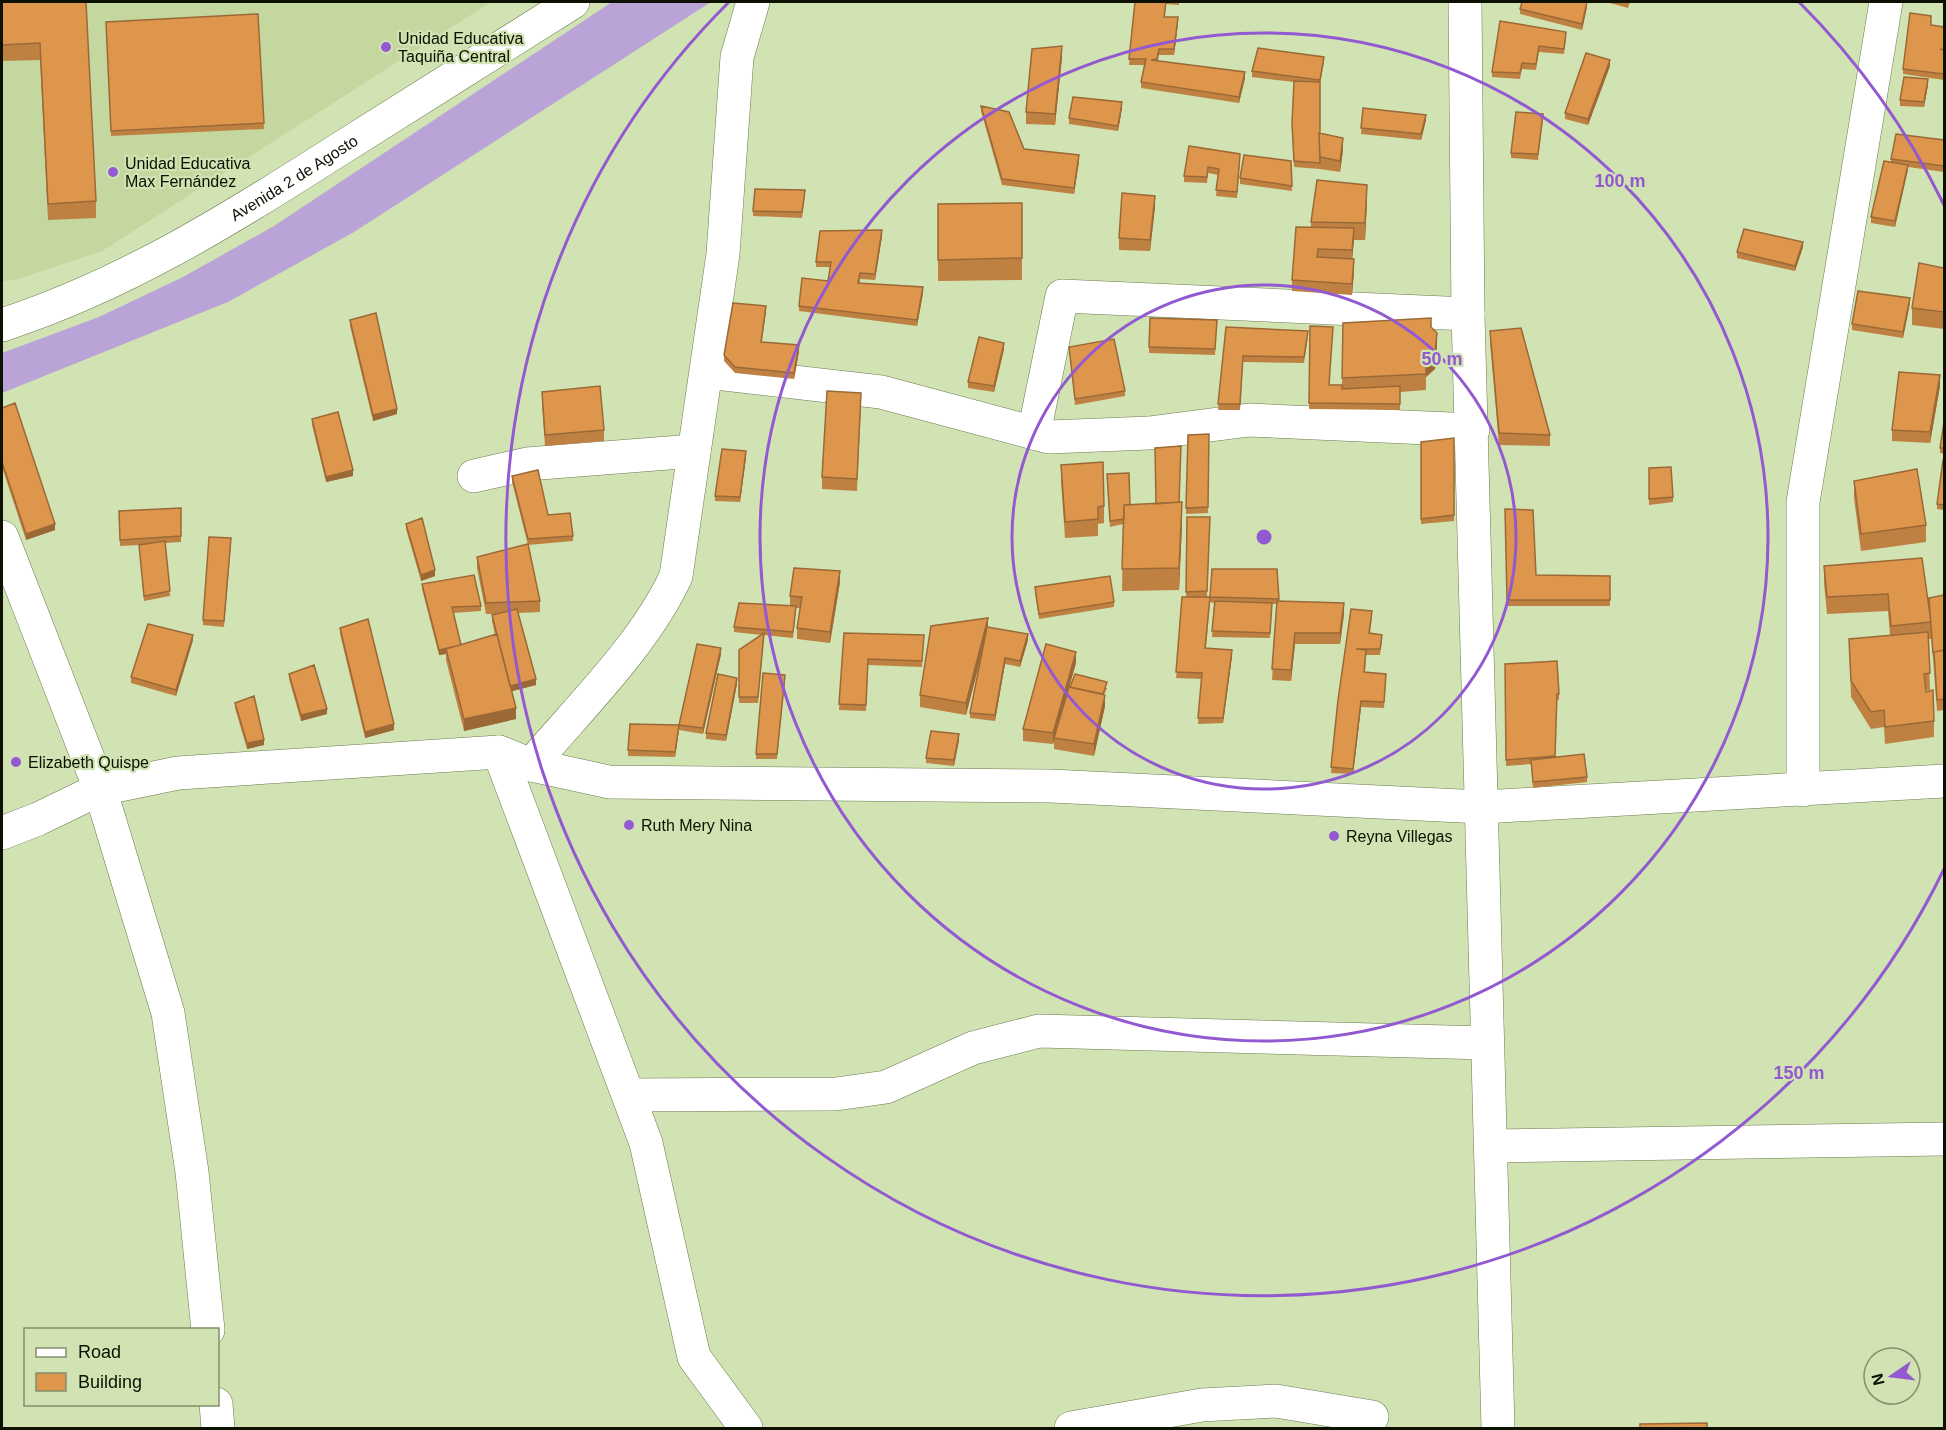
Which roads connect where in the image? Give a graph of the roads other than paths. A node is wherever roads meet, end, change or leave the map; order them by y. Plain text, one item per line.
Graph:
1 (573, 2) edge
2 (753, 2) edge
3 (1465, 2) edge
4 (1886, 2) edge
5 (1468, 314) junction
6 (2, 325) edge
7 (707, 372) junction
8 (1473, 430) junction
9 (1034, 433) junction
10 (694, 451) junction
11 (474, 476) dead end
12 (2, 537) edge
13 (499, 752) junction
14 (531, 765) junction
15 (1944, 781) edge
16 (100, 789) junction
17 (1803, 790) junction
18 (1482, 807) junction
19 (2, 833) edge
20 (1487, 1043) junction
21 (629, 1095) junction
22 (1944, 1139) edge
23 (1492, 1146) junction
24 (208, 1328) edge
25 (216, 1406) edge
26 (1372, 1417) dead end
27 (218, 1428) edge
28 (746, 1428) edge
29 (1071, 1428) edge
30 (1498, 1428) edge

1 - 6 street, Avenida 2 de Agosto
2 - 7 street
3 - 5 street
4 - 17 street
5 - 8 street
5 - 9 street
7 - 9 street
7 - 10 street
8 - 9 street
8 - 18 street
10 - 11 street
10 - 14 street
12 - 16 street
13 - 14 street
13 - 16 street
13 - 21 street
14 - 18 street
15 - 17 street
16 - 19 street
16 - 24 street
17 - 18 street
18 - 20 street
20 - 21 street
20 - 23 street
21 - 28 street
22 - 23 street
23 - 30 street
25 - 27 street
26 - 29 street

